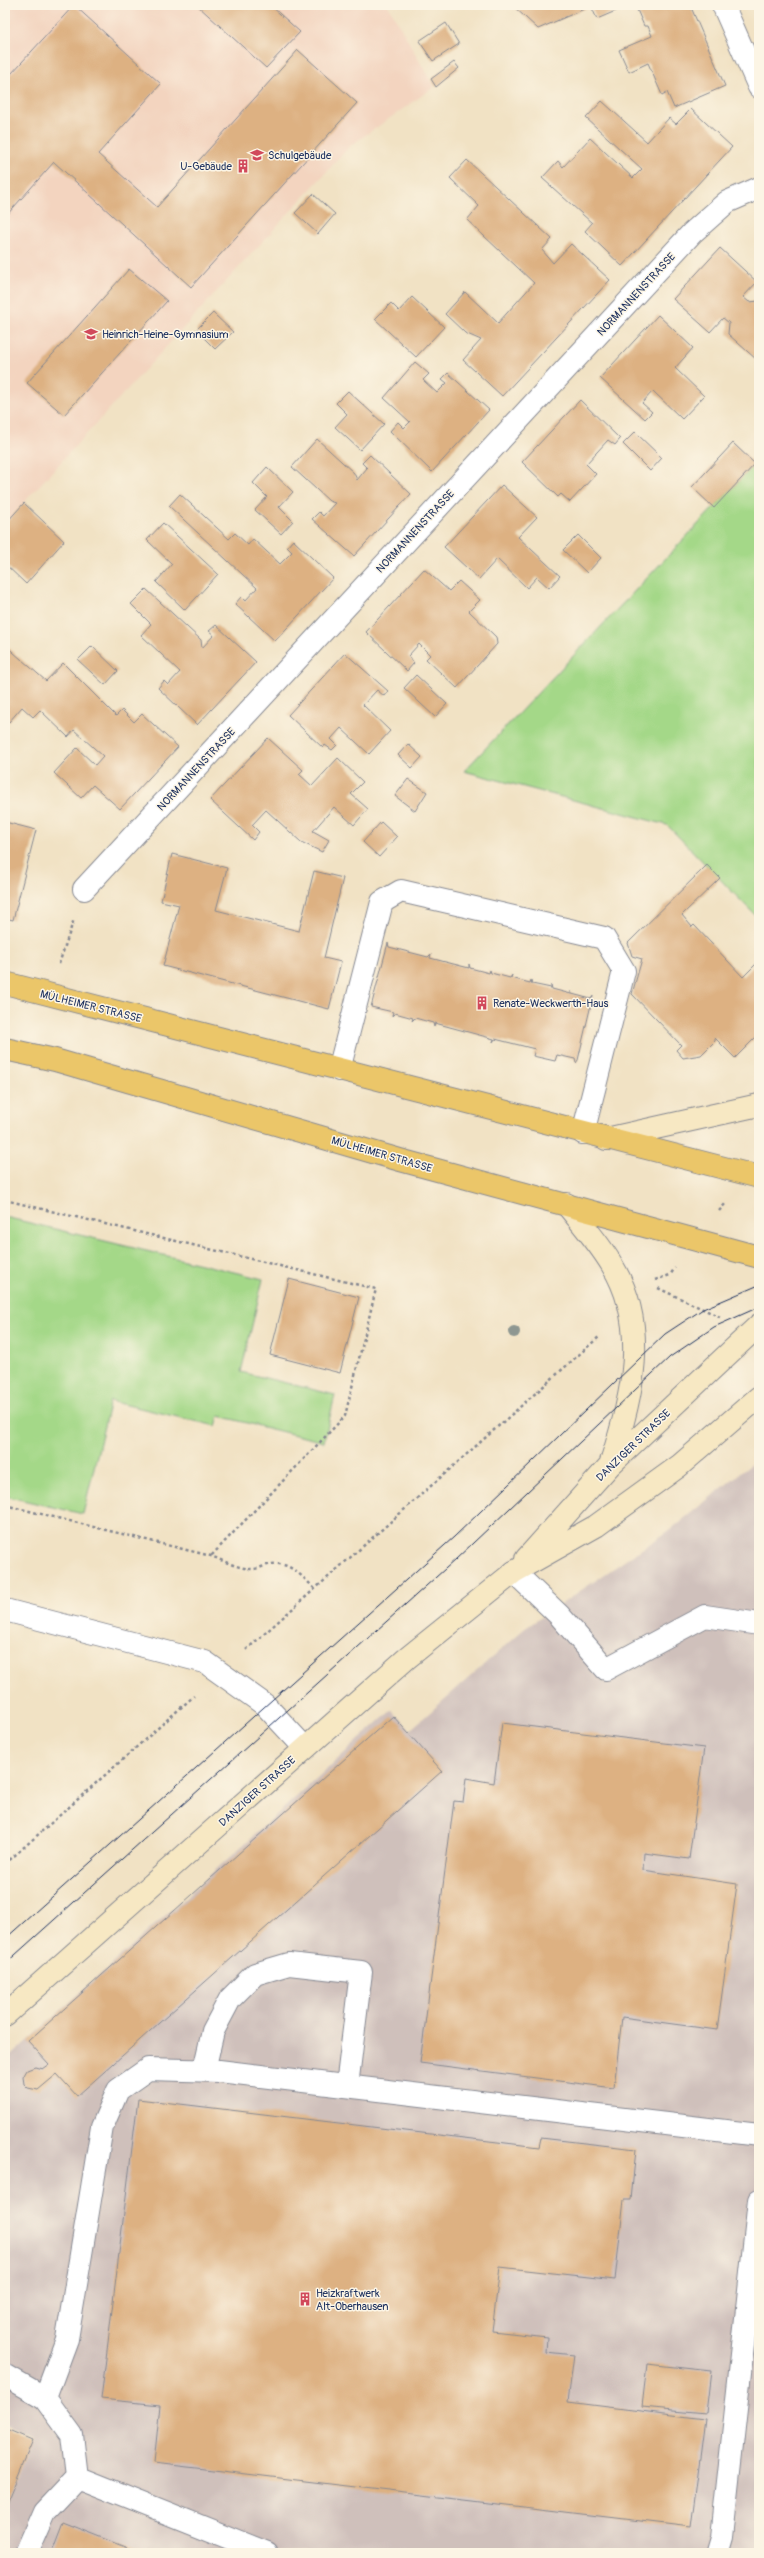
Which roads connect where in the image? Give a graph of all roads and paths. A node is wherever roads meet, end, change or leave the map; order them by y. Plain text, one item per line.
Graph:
1 (723, 5) edge
2 (759, 87) edge
3 (759, 188) edge
4 (84, 890) joint
5 (5, 984) edge
6 (48, 994) junction
7 (5, 1049) edge
8 (339, 1070) junction
9 (759, 1105) edge
10 (583, 1133) junction
11 (606, 1139) junction
12 (759, 1177) edge
13 (5, 1200) edge
14 (566, 1204) junction
15 (759, 1256) edge
16 (654, 1286) dead end
17 (756, 1329) edge
18 (605, 1332) dead end
19 (759, 1397) edge
20 (610, 1465) junction
21 (5, 1505) edge
22 (211, 1556) junction
23 (514, 1572) junction
24 (315, 1589) junction
25 (5, 1610) edge
26 (759, 1624) edge
27 (220, 1673) junction
28 (305, 1748) junction
29 (5, 1864) edge
30 (5, 2015) edge
31 (204, 2070) junction
32 (348, 2086) junction
33 (759, 2135) edge
34 (759, 2200) edge
35 (5, 2375) edge
36 (45, 2398) junction
37 (77, 2477) junction
38 (26, 2553) edge
39 (267, 2553) edge
40 (717, 2553) edge

1 - 2 street
3 - 4 street, NORMANNENSTRASSE
4 - 6 path
5 - 6 main road, MÜLHEIMER STRASSE
6 - 8 main road, MÜLHEIMER STRASSE
7 - 14 main road, MÜLHEIMER STRASSE
8 - 10 main road, MÜLHEIMER STRASSE
8 - 10 street
9 - 11 main road
10 - 11 main road, MÜLHEIMER STRASSE
11 - 12 main road, MÜLHEIMER STRASSE
13 - 22 path
14 - 15 main road, MÜLHEIMER STRASSE
14 - 20 main road
16 - 17 path
17 - 20 main road, DANZIGER STRASSE
18 - 24 path
19 - 23 main road, DANZIGER STRASSE
20 - 23 main road, DANZIGER STRASSE
21 - 22 path
22 - 24 path
23 - 26 street
23 - 28 main road, DANZIGER STRASSE
24 - 27 path
25 - 27 street
27 - 28 street
27 - 29 path
28 - 30 main road, DANZIGER STRASSE
31 - 32 street
31 - 32 street
31 - 36 street
32 - 33 street
34 - 40 street
35 - 36 street
36 - 37 street
37 - 38 street
37 - 39 street

